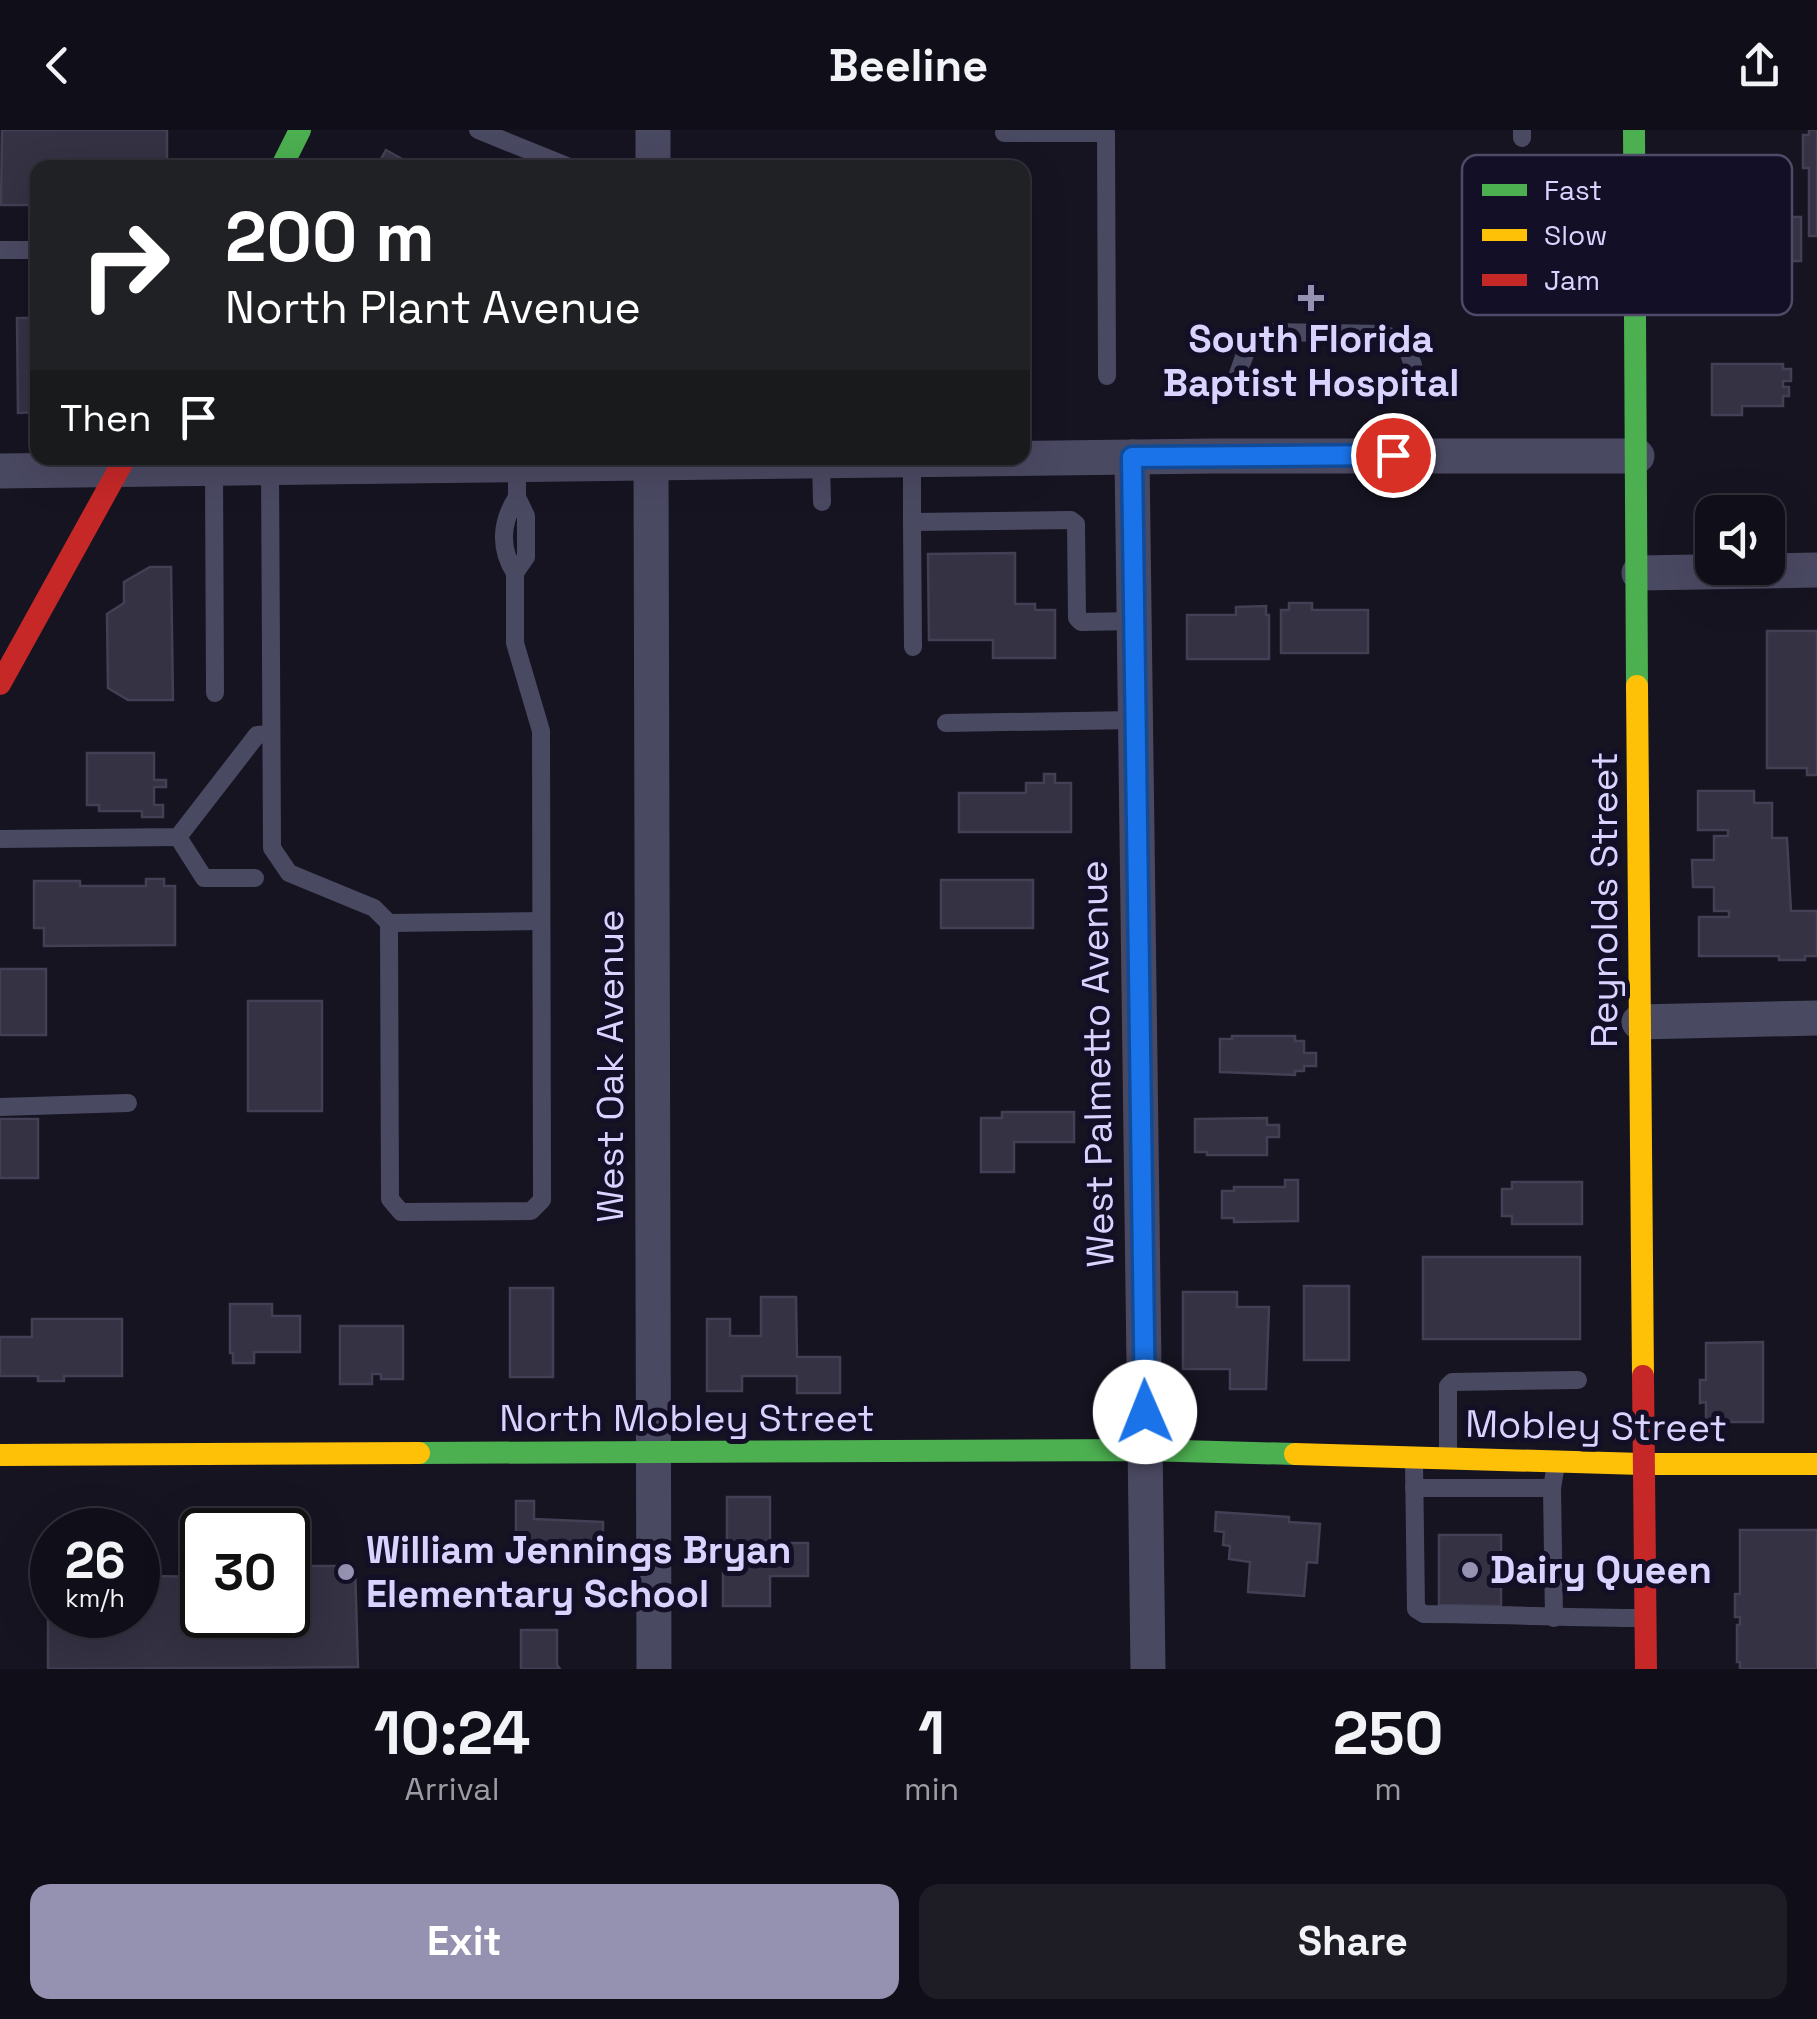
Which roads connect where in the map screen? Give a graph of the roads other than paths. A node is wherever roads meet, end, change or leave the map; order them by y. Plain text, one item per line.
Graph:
1 (300, 130) edge
2 (478, 130) edge
3 (653, 130) edge
4 (1634, 130) edge
5 (1004, 133) dead end
6 (1634, 155) edge
7 (284, 160) edge
8 (552, 160) edge
9 (653, 160) edge
10 (0, 250) edge
11 (30, 250) edge
12 (1635, 315) edge
13 (1412, 365) dead end
14 (1107, 376) dead end
15 (1237, 378) dead end
16 (1636, 456) junction
17 (1132, 457) junction
18 (1030, 459) edge
19 (105, 465) edge
20 (121, 465) edge
21 (140, 465) edge
22 (251, 465) edge
23 (270, 465) edge
24 (319, 465) edge
25 (599, 465) edge
26 (650, 465) edge
27 (821, 465) edge
28 (912, 465) edge
29 (214, 469) junction
30 (0, 471) edge
31 (517, 473) edge
32 (822, 502) dead end
33 (912, 522) junction
34 (1817, 570) edge
35 (1639, 573) junction
36 (1134, 621) junction
37 (913, 647) dead end
38 (0, 684) edge
39 (215, 693) dead end
40 (1136, 720) junction
41 (946, 723) dead end
42 (272, 734) junction
43 (178, 837) junction
44 (0, 839) edge
45 (255, 878) dead end
46 (541, 921) junction
47 (388, 923) junction
48 (1817, 1018) edge
49 (1639, 1022) junction
50 (128, 1103) dead end
51 (0, 1106) edge
52 (1578, 1380) dead end
53 (1145, 1450) junction
54 (653, 1454) junction
55 (0, 1455) edge
56 (1374, 1456) joint
57 (1414, 1458) junction
58 (1448, 1458) junction
59 (1556, 1462) junction
60 (1642, 1464) junction
61 (1817, 1464) edge
62 (1414, 1488) junction
63 (1552, 1488) junction
64 (1554, 1618) junction
65 (1646, 1618) junction
66 (654, 1669) edge
67 (1148, 1669) edge
68 (1646, 1669) edge

1 - 7 main road
2 - 8 lane
3 - 9 street
4 - 6 main road, Reynolds Street
5 - 14 lane
10 - 11 lane
12 - 16 main road, Reynolds Street
13 - 15 lane
16 - 17 street
16 - 35 main road, Reynolds Street
17 - 18 street
17 - 36 street, West Palmetto Avenue
19 - 30 street
20 - 38 main road
21 - 29 street
22 - 29 street
23 - 42 lane
24 - 31 street
25 - 31 street
26 - 54 street, West Oak Avenue
27 - 32 lane
28 - 33 lane
29 - 39 lane
31 - 46 lane
33 - 36 lane
33 - 37 lane
34 - 35 street
35 - 49 main road, Reynolds Street
36 - 40 street, West Palmetto Avenue
40 - 41 lane
40 - 53 street, West Palmetto Avenue
42 - 43 lane
42 - 47 lane
43 - 44 lane
43 - 45 lane
46 - 47 lane
46 - 47 lane
48 - 49 street
49 - 60 main road, Reynolds Street
50 - 51 lane
52 - 58 lane
53 - 54 main road, North Mobley Street
53 - 56 main road, North Mobley Street
53 - 67 street, West Palmetto Avenue
54 - 55 main road, North Mobley Street
54 - 66 street, West Oak Avenue
56 - 57 main road, Mobley Street
57 - 58 main road, Mobley Street
57 - 62 lane
58 - 59 main road, Mobley Street
59 - 60 main road, Mobley Street
59 - 63 lane
60 - 61 main road, Mobley Street
60 - 65 main road, Reynolds Street
62 - 63 lane
62 - 64 lane
63 - 64 lane
64 - 65 lane
65 - 68 main road, Reynolds Street

